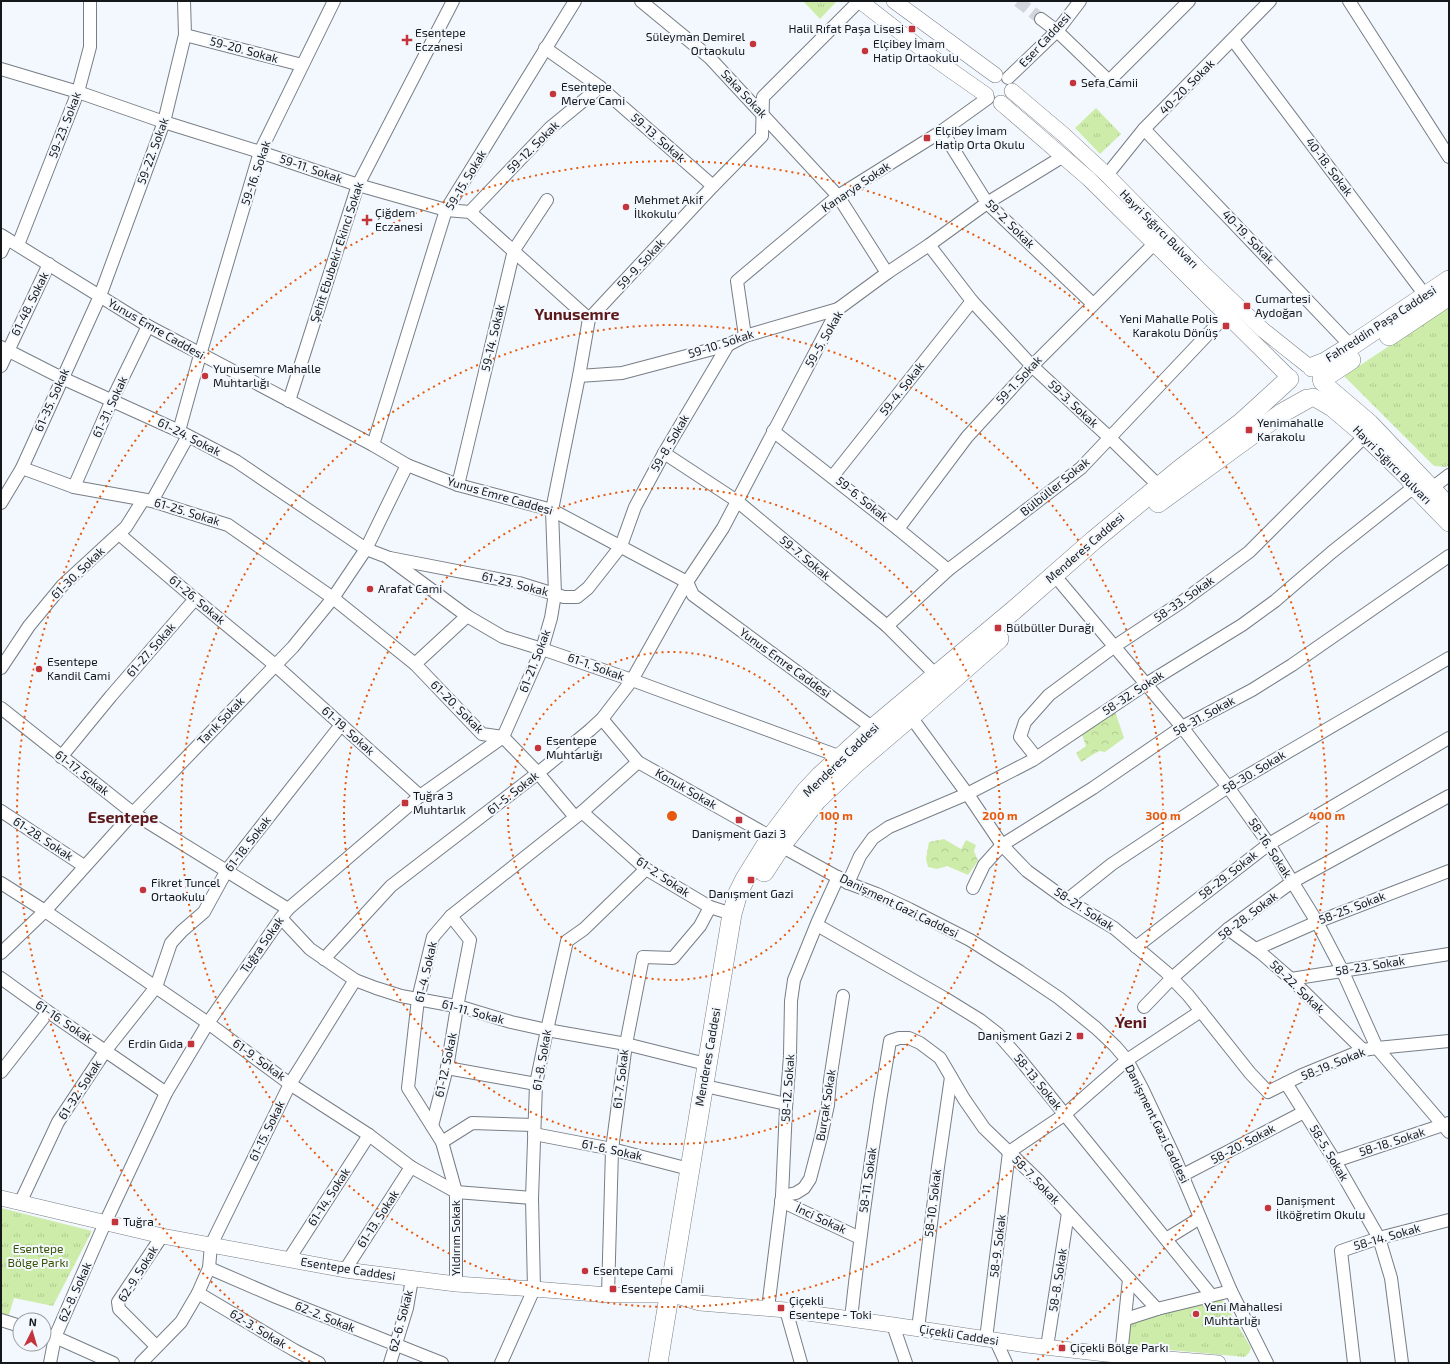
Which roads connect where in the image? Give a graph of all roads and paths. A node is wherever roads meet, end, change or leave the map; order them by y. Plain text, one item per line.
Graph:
1 (90, 1) edge
2 (184, 1) edge
3 (334, 1) edge
4 (453, 1) edge
5 (575, 1) edge
6 (641, 1) edge
7 (859, 1) edge
8 (894, 1) edge
9 (1080, 1) edge
10 (1189, 1) edge
11 (1270, 1) edge
12 (1349, 1) edge
13 (1041, 19) tunnel mouth
14 (1057, 31) junction
15 (185, 35) junction
16 (1233, 40) junction
17 (545, 48) junction
18 (302, 65) junction
19 (1, 69) edge
20 (1005, 82) junction
21 (600, 88) junction
22 (78, 92) junction
23 (991, 99) junction
24 (763, 114) junction
25 (164, 122) junction
26 (1144, 129) junction
27 (942, 131) junction
28 (260, 152) junction
29 (1062, 156) junction
30 (1449, 157) edge
31 (1106, 175) junction
32 (358, 185) junction
33 (713, 186) junction
34 (838, 196) junction
35 (547, 200) dead end
36 (987, 203) junction
37 (446, 210) junction
38 (470, 212) junction
39 (4, 237) edge
40 (1154, 244) junction
41 (18, 245) junction
42 (929, 245) junction
43 (514, 250) junction
44 (1, 252) edge
45 (49, 264) junction
46 (887, 272) junction
47 (1449, 280) edge
48 (1425, 295) junction
49 (100, 296) junction
50 (1449, 296) edge
51 (972, 301) junction
52 (1093, 304) junction
53 (838, 310) junction
54 (1226, 315) junction
55 (589, 319) junction
56 (148, 326) junction
57 (746, 336) junction
58 (728, 345) junction
59 (1351, 346) junction
60 (5, 349) edge
61 (200, 355) junction
62 (1, 366) edge
63 (1032, 366) junction
64 (579, 376) junction
65 (62, 378) junction
66 (1290, 378) junction
67 (1314, 382) junction
68 (112, 400) junction
69 (289, 401) junction
70 (773, 431) junction
71 (183, 433) junction
72 (1364, 436) junction
73 (1110, 438) junction
74 (373, 445) junction
75 (664, 453) junction
76 (407, 465) junction
77 (22, 468) junction
78 (1449, 475) edge
79 (833, 476) junction
80 (458, 485) junction
81 (1159, 486) junction
82 (1414, 487) junction
83 (74, 488) junction
84 (1432, 488) junction
85 (3, 496) edge
86 (147, 501) junction
87 (737, 501) junction
88 (1449, 506) edge
89 (552, 510) junction
90 (1449, 523) edge
91 (898, 529) junction
92 (119, 534) junction
93 (621, 546) junction
94 (366, 549) junction
95 (1449, 556) edge
96 (387, 557) junction
97 (948, 570) junction
98 (687, 582) junction
99 (1061, 583) junction
100 (555, 594) junction
101 (333, 598) junction
102 (195, 599) junction
103 (467, 616) junction
104 (887, 626) junction
105 (1115, 646) junction
106 (542, 649) junction
107 (1449, 658) edge
108 (2, 664) edge
109 (415, 664) junction
110 (276, 665) junction
111 (936, 675) junction
112 (632, 680) junction
113 (1146, 684) junction
114 (1, 708) edge
115 (911, 717) junction
116 (602, 719) junction
117 (341, 725) junction
118 (1182, 727) junction
119 (873, 728) junction
120 (503, 737) junction
121 (1449, 738) edge
122 (841, 756) junction
123 (61, 757) junction
124 (1036, 757) junction
125 (638, 762) junction
126 (538, 774) junction
127 (1228, 787) junction
128 (967, 794) junction
129 (420, 796) junction
130 (1449, 796) edge
131 (1, 811) edge
132 (133, 813) junction
133 (579, 815) junction
134 (776, 842) junction
135 (1269, 844) junction
136 (1002, 845) junction
137 (84, 866) junction
138 (646, 869) junction
139 (227, 870) junction
140 (1449, 871) edge
141 (843, 880) junction
142 (1292, 882) junction
143 (1, 883) edge
144 (973, 888) dead end
145 (1067, 900) junction
146 (710, 907) junction
147 (45, 911) junction
148 (285, 913) junction
149 (732, 914) junction
150 (451, 916) junction
151 (1317, 922) junction
152 (817, 925) junction
153 (1228, 929) junction
154 (1136, 947) junction
155 (1256, 949) junction
156 (1, 953) edge
157 (1449, 954) edge
158 (324, 959) junction
159 (1342, 970) junction
160 (1, 978) edge
161 (1172, 978) junction
162 (1291, 979) junction
163 (355, 980) junction
164 (156, 987) junction
165 (843, 996) dead end
166 (418, 999) junction
167 (457, 1007) junction
168 (1144, 1007) dead end
169 (1201, 1010) junction
170 (48, 1012) junction
171 (208, 1023) junction
172 (547, 1030) junction
173 (890, 1041) joint
174 (1449, 1041) edge
175 (626, 1044) junction
176 (1377, 1048) junction
177 (106, 1050) junction
178 (1363, 1050) junction
179 (1127, 1060) junction
180 (706, 1064) junction
181 (447, 1068) junction
182 (1, 1072) edge
183 (951, 1078) junction
184 (1286, 1083) junction
185 (290, 1084) junction
186 (536, 1084) junction
187 (714, 1088) junction
188 (1268, 1092) joint
189 (166, 1094) junction
190 (786, 1104) junction
191 (1304, 1112) junction
192 (1064, 1115) junction
193 (432, 1126) junction
194 (1447, 1126) edge
195 (534, 1130) junction
196 (369, 1136) junction
197 (442, 1142) junction
198 (612, 1150) junction
199 (1009, 1152) junction
200 (1335, 1161) junction
201 (411, 1168) junction
202 (689, 1169) junction
203 (1182, 1175) junction
204 (456, 1192) junction
205 (1, 1198) edge
206 (532, 1198) junction
207 (782, 1198) junction
208 (20, 1203) junction
209 (1068, 1213) junction
210 (1200, 1218) junction
211 (1449, 1220) edge
212 (105, 1223) junction
213 (162, 1236) junction
214 (860, 1238) junction
215 (1379, 1238) junction
216 (1166, 1239) junction
217 (211, 1245) junction
218 (289, 1259) junction
219 (209, 1268) junction
220 (345, 1270) junction
221 (412, 1279) junction
222 (1129, 1279) junction
223 (456, 1284) junction
224 (534, 1289) junction
225 (1231, 1291) junction
226 (198, 1293) junction
227 (608, 1295) junction
228 (1211, 1295) junction
229 (673, 1302) junction
230 (700, 1302) joint
231 (768, 1308) junction
232 (1157, 1309) junction
233 (786, 1310) junction
234 (851, 1319) junction
235 (1126, 1319) junction
236 (1, 1320) edge
237 (12, 1323) edge
238 (893, 1325) junction
239 (918, 1329) junction
240 (52, 1332) edge
241 (52, 1337) edge
242 (991, 1340) junction
243 (395, 1345) junction
244 (156, 1346) junction
245 (1047, 1348) junction
246 (50, 1352) edge
247 (1121, 1355) junction
248 (50, 1363) edge
249 (113, 1363) edge
250 (141, 1363) edge
251 (319, 1363) edge
252 (390, 1363) edge
253 (442, 1363) edge
254 (501, 1363) edge
255 (658, 1363) edge
256 (669, 1363) edge
257 (801, 1363) edge
258 (906, 1363) edge
259 (1006, 1363) edge
260 (1218, 1363) edge
261 (1267, 1363) edge
262 (1354, 1363) edge
263 (1402, 1363) edge

1 - 22 street, 59-23. Sokak
2 - 15 street, 59-22. Sokak
3 - 18 street, 59-16. Sokak
4 - 32 street, Şehit Ebubekir Ekinci Sokak
5 - 17 street, 59-15. Sokak
6 - 24 street, Saka Sokak
7 - 23 street, Hayri Sığırcı Bulvarı
7 - 24 street, 59-9. Sokak
8 - 20 street, Hayri Sığırcı Bulvarı
9 - 14 street, Eser Caddesi
10 - 14 street
11 - 16 street, 40-20. Sokak
12 - 30 street
13 - 14 street
14 - 20 street, Eser Caddesi
15 - 18 street, 59-20. Sokak
15 - 25 street, 59-22. Sokak
16 - 26 street, 40-20. Sokak
16 - 48 street, 40-18. Sokak
17 - 21 street, 59-13. Sokak
17 - 37 street, 59-15. Sokak
18 - 28 street, 59-16. Sokak
19 - 22 street, 59-11. Sokak
20 - 23 street
20 - 23 street
20 - 31 street, Hayri Sığırcı Bulvarı
21 - 33 street, 59-13. Sokak
21 - 38 street, 59-12. Sokak
22 - 25 street, 59-11. Sokak
22 - 41 street, 59-23. Sokak
23 - 27 street, Kanarya Sokak
23 - 29 street, Hayri Sığırcı Bulvarı
24 - 33 street, 59-9. Sokak
24 - 34 street, Saka Sokak
25 - 28 street, 59-11. Sokak
25 - 49 street, 59-22. Sokak
26 - 31 street, 40-20. Sokak
26 - 59 street, 40-19. Sokak
27 - 34 street, Kanarya Sokak
27 - 36 street, 59-2. Sokak
28 - 32 street, 59-11. Sokak
28 - 61 street, 59-16. Sokak
29 - 36 street, 59-5. Sokak
29 - 40 street, Hayri Sığırcı Bulvarı
31 - 67 street, Hayri Sığırcı Bulvarı
32 - 37 street, 59-11. Sokak
32 - 69 street, Şehit Ebubekir Ekinci Sokak
33 - 55 street, 59-9. Sokak
34 - 46 street, Saka Sokak
34 - 57 street, Kanarya Sokak
35 - 43 street, 59-14. Sokak
36 - 42 street, 59-5. Sokak
36 - 52 street, 59-2. Sokak
37 - 38 street, 59-11. Sokak
37 - 74 street, 59-15. Sokak
38 - 43 street
39 - 41 street, Yunus Emre Caddesi
39 - 44 street
40 - 52 street, 59-1. Sokak
40 - 54 street, Hayri Sığırcı Bulvarı
41 - 45 street, Yunus Emre Caddesi
42 - 46 street, 59-5. Sokak
42 - 51 street, 59-3. Sokak
43 - 55 street
43 - 80 street, 59-14. Sokak
45 - 49 street, Yunus Emre Caddesi
45 - 60 street, 61-48. Sokak
46 - 53 street, 59-5. Sokak
47 - 48 main road, Fahreddin Paşa Caddesi
48 - 59 main road, Fahreddin Paşa Caddesi
49 - 56 street, Yunus Emre Caddesi
49 - 65 street, 61-35. Sokak
50 - 67 main road, Fahreddin Paşa Caddesi
51 - 63 street, 59-3. Sokak
51 - 79 street, 59-4. Sokak
52 - 63 street, 59-1. Sokak
53 - 57 street, 59-10. Sokak
53 - 70 street, 59-5. Sokak
54 - 66 street, Hayri Sığırcı Bulvarı
54 - 73 street, Bülbüller Sokak
55 - 64 street
56 - 61 street, Yunus Emre Caddesi
56 - 68 street, 61-31. Sokak
57 - 58 street, 59-10. Sokak
58 - 64 street, 59-10. Sokak
58 - 75 street, 59-8. Sokak
59 - 67 main road, Fahreddin Paşa Caddesi
60 - 62 street, 61-48. Sokak
60 - 65 street, 61-24. Sokak
61 - 69 street, Yunus Emre Caddesi
61 - 71 street, 61-30. Sokak
63 - 73 street, 59-3. Sokak
63 - 91 street, 59-1. Sokak
64 - 89 street
65 - 68 street, 61-24. Sokak
65 - 77 street, 61-35. Sokak
66 - 67 main road, Menderes Caddesi
66 - 67 main road
66 - 81 main road, Menderes Caddesi
67 - 72 main road, Hayri Sığırcı Bulvarı
67 - 84 main road, Hayri Sığırcı Bulvarı
67 - 99 main road, Menderes Caddesi
68 - 71 street, 61-24. Sokak
68 - 83 street, 61-31. Sokak
69 - 74 street, Yunus Emre Caddesi
70 - 79 street, 59-6. Sokak
70 - 87 street, 59-5. Sokak
71 - 86 street, 61-30. Sokak
71 - 94 street, 61-24. Sokak
72 - 82 main road, Hayri Sığırcı Bulvarı
72 - 105 street, 58-33. Sokak
73 - 81 street, 59-3. Sokak
73 - 97 street, Bülbüller Sokak
74 - 76 street, Yunus Emre Caddesi
75 - 87 street, 59-7. Sokak
75 - 93 street, 59-8. Sokak
76 - 80 street, Yunus Emre Caddesi
76 - 94 street, Tarık Sokak
77 - 83 street, 61-25. Sokak
77 - 85 street, 61-35. Sokak
78 - 84 street
79 - 91 street, 59-6. Sokak
80 - 89 street, Yunus Emre Caddesi
81 - 111 main road, Menderes Caddesi
82 - 90 main road, Hayri Sığırcı Bulvarı
82 - 113 street, 58-32. Sokak
83 - 86 street, 61-25. Sokak
84 - 88 main road, Hayri Sığırcı Bulvarı
86 - 92 street, 61-30. Sokak
86 - 101 street, 61-25. Sokak
87 - 98 street, 59-5. Sokak
87 - 104 street, 59-7. Sokak
89 - 93 street, Yunus Emre Caddesi
89 - 100 street, 61-21. Sokak
91 - 97 street, 59-6. Sokak
92 - 102 street, 61-26. Sokak
92 - 108 street, 61-30. Sokak
93 - 98 street, Yunus Emre Caddesi
93 - 100 street, 61-23. Sokak
94 - 96 street, 61-1. Sokak
94 - 101 street, Tarık Sokak
95 - 118 street, 58-31. Sokak
96 - 100 street, 61-23. Sokak
96 - 103 street, 61-1. Sokak
97 - 104 street, Bülbüller Sokak
98 - 112 street, 61-5. Sokak
98 - 119 street, Yunus Emre Caddesi
99 - 105 street, 58-16. Sokak
99 - 115 main road, Menderes Caddesi
100 - 106 street, 61-21. Sokak
101 - 109 street, 61-20. Sokak
101 - 110 street, Tarık Sokak
102 - 110 street, 61-26. Sokak
102 - 123 street, 61-27. Sokak
103 - 106 street, 61-1. Sokak
103 - 109 street
104 - 111 street, 59-7. Sokak
105 - 113 street, 58-16. Sokak
105 - 124 street, 58-33. Sokak
106 - 112 street, 61-1. Sokak
106 - 120 street, 61-21. Sokak
107 - 127 street, 58-30. Sokak
109 - 120 street, 61-20. Sokak
110 - 117 street, 61-19. Sokak
110 - 132 street, Tarık Sokak
111 - 119 main road, Menderes Caddesi
112 - 116 street, 61-5. Sokak
112 - 122 street, 61-1. Sokak
113 - 118 street, 58-16. Sokak
113 - 124 street, 58-32. Sokak
114 - 123 street, 61-17. Sokak
115 - 128 street, 58-21. Sokak
115 - 134 main road, Menderes Caddesi
116 - 125 street, Konuk Sokak
116 - 126 street, 61-5. Sokak
117 - 129 street, 61-19. Sokak
117 - 139 street, 61-18. Sokak
118 - 127 street, 58-16. Sokak
118 - 136 street, 58-31. Sokak
119 - 122 main road, Menderes Caddesi
120 - 126 street
120 - 129 street, Tuğra Sokak
121 - 135 street, 58-29. Sokak
122 - 134 main road, Menderes Caddesi
123 - 132 street, 61-17. Sokak
124 - 128 street, 58-32. Sokak
125 - 133 street, 61-4. Sokak
125 - 134 street, Konuk Sokak
126 - 133 street
126 - 158 street, 61-5. Sokak
127 - 135 street, 58-16. Sokak
127 - 145 street, 58-30. Sokak
128 - 136 street, 58-21. Sokak
128 - 141 street, 58-32. Sokak
129 - 148 street, Tuğra Sokak
130 - 142 street, 58-28. Sokak
131 - 137 street, 61-28. Sokak
132 - 137 street, Tarık Sokak
132 - 139 street, 61-17. Sokak
133 - 138 street, 61-2. Sokak
133 - 150 street, 61-4. Sokak
134 - 141 street, Danişment Gazi Caddesi
134 - 149 main road, Menderes Caddesi
134 - 187 main road, Menderes Caddesi
135 - 142 street, 58-16. Sokak
135 - 154 street, 58-29. Sokak
136 - 144 street, 58-31. Sokak
136 - 145 street, 58-21. Sokak
137 - 147 street, Tarık Sokak
138 - 146 street, 61-2. Sokak
138 - 172 street, 61-8. Sokak
139 - 148 street, 61-17. Sokak
139 - 164 street, 61-18. Sokak
140 - 151 street, 58-25. Sokak
141 - 152 street, 58-12. Sokak
141 - 179 street, Danişment Gazi Caddesi
142 - 151 street, 58-16. Sokak
142 - 153 street, 58-28. Sokak
143 - 147 street, 61-9. Sokak
145 - 154 street, 58-21. Sokak
146 - 149 street, 61-2. Sokak
146 - 175 street, 61-7. Sokak
147 - 156 street, Tarık Sokak
147 - 164 street, 61-9. Sokak
148 - 158 street, 61-11. Sokak
148 - 171 street, Tuğra Sokak
149 - 180 main road, Menderes Caddesi
150 - 166 street, 61-4. Sokak
150 - 167 street, 61-12. Sokak
151 - 155 street, 58-25. Sokak
151 - 159 street, 58-16. Sokak
152 - 190 street, 58-12. Sokak
152 - 192 street, 58-13. Sokak
153 - 155 street, 58-22. Sokak
153 - 161 street, 58-28. Sokak
154 - 161 street, 58-21. Sokak
155 - 162 street, 58-22. Sokak
157 - 159 street, 58-23. Sokak
158 - 163 street, 61-11. Sokak
159 - 162 street, 58-23. Sokak
159 - 176 street, 58-16. Sokak
160 - 170 street, 61-16. Sokak
161 - 168 street, 58-28. Sokak
161 - 169 street, 58-21. Sokak
162 - 178 street, 58-22. Sokak
163 - 166 street, 61-11. Sokak
163 - 185 street, 61-15. Sokak
164 - 171 street, 61-9. Sokak
164 - 177 street, 61-32. Sokak
165 - 207 street, Burçak Sokak
166 - 167 street, 61-11. Sokak
166 - 193 street, 61-4. Sokak
167 - 172 street, 61-11. Sokak
167 - 181 street, 61-12. Sokak
169 - 179 street
169 - 188 street, 58-21. Sokak
170 - 177 street, 61-16. Sokak
170 - 182 street
171 - 185 street, 61-9. Sokak
171 - 189 street, Tuğra Sokak
172 - 175 street, 61-11. Sokak
172 - 186 street, 61-8. Sokak
173 - 183 street, 58-7. Sokak
173 - 214 street, 58-11. Sokak
174 - 176 street, 58-19. Sokak
175 - 180 street, 61-11. Sokak
175 - 198 street, 61-7. Sokak
176 - 178 street, 58-19. Sokak
176 - 194 street, 58-16. Sokak
177 - 189 street, 61-16. Sokak
177 - 208 street, 61-32. Sokak
178 - 184 street, 58-19. Sokak
179 - 192 street
179 - 203 street, Danişment Gazi Caddesi
180 - 202 main road, Menderes Caddesi
181 - 186 street
181 - 193 street, 61-12. Sokak
183 - 199 street, 58-7. Sokak
183 - 239 street, 58-10. Sokak
184 - 188 street, 58-19. Sokak
184 - 191 street, 58-5. Sokak
185 - 196 street, 61-9. Sokak
185 - 217 street, 61-15. Sokak
186 - 195 street, 61-8. Sokak
187 - 190 street
187 - 229 main road, Menderes Caddesi
189 - 212 street, Tuğra Sokak
190 - 207 street, 58-12. Sokak
191 - 200 street, 58-5. Sokak
191 - 203 street, 58-20. Sokak
192 - 199 street
192 - 216 street, 58-13. Sokak
193 - 197 street, 61-4. Sokak
194 - 200 street, 58-18. Sokak
195 - 197 street, 61-6. Sokak
195 - 198 street, 61-6. Sokak
195 - 206 street, 61-8. Sokak
196 - 201 street, 61-9. Sokak
196 - 218 street, 61-14. Sokak
197 - 204 street, 61-4. Sokak
198 - 202 street, 61-6. Sokak
198 - 227 street, 61-7. Sokak
199 - 209 street, 58-7. Sokak
199 - 242 street, 58-9. Sokak
200 - 215 street, 58-5. Sokak
201 - 204 street, 61-9. Sokak
201 - 220 street, 61-13. Sokak
202 - 229 main road, Menderes Caddesi
203 - 210 street, Danişment Gazi Caddesi
204 - 206 street, 61-9. Sokak
204 - 223 street, Yıldırım Sokak
205 - 208 street, Esentepe Caddesi
206 - 224 street, 61-8. Sokak
207 - 214 street, İnci Sokak
207 - 231 street, 58-12. Sokak
208 - 212 street, Esentepe Caddesi
209 - 222 street, 58-7. Sokak
209 - 245 street, 58-8. Sokak
210 - 216 street
210 - 225 street, Danişment Gazi Caddesi
211 - 215 street, 58-14. Sokak
212 - 213 street, Esentepe Caddesi
212 - 240 street, 62-8. Sokak
213 - 217 street, Esentepe Caddesi
213 - 244 street, 62-9. Sokak
214 - 234 street, 58-11. Sokak
215 - 262 street, 58-14. Sokak
215 - 263 street, 58-5. Sokak
216 - 228 street, 58-13. Sokak
217 - 218 street, Esentepe Caddesi
217 - 219 street
218 - 220 street, Esentepe Caddesi
219 - 226 street
219 - 243 street, 62-2. Sokak
220 - 221 street, Esentepe Caddesi
221 - 223 street, Esentepe Caddesi
221 - 243 street, 62-6. Sokak
222 - 232 street, 58-7. Sokak
222 - 235 street
223 - 224 street, Esentepe Caddesi
224 - 227 street, Esentepe Caddesi
224 - 254 street
225 - 228 street
225 - 261 street, Danişment Gazi Caddesi
226 - 244 street
226 - 251 street, 62-3. Sokak
227 - 229 street, Esentepe Caddesi
228 - 232 street
229 - 230 street, Esentepe Caddesi
229 - 255 main road
229 - 256 main road
230 - 231 street, Çiçekli Caddesi
231 - 233 street, Çiçekli Caddesi
232 - 235 street
233 - 234 street, Çiçekli Caddesi
233 - 257 street
234 - 238 street, Çiçekli Caddesi
235 - 247 street
236 - 237 street
238 - 239 street, Çiçekli Caddesi
238 - 258 street
239 - 242 street, Çiçekli Caddesi
241 - 249 street
242 - 245 street, Çiçekli Caddesi
242 - 259 street
243 - 252 street, 62-6. Sokak
243 - 253 street, 62-2. Sokak
244 - 250 street
245 - 247 street, Çiçekli Caddesi
246 - 248 street, 62-8. Sokak
247 - 260 street, Çiçekli Caddesi

